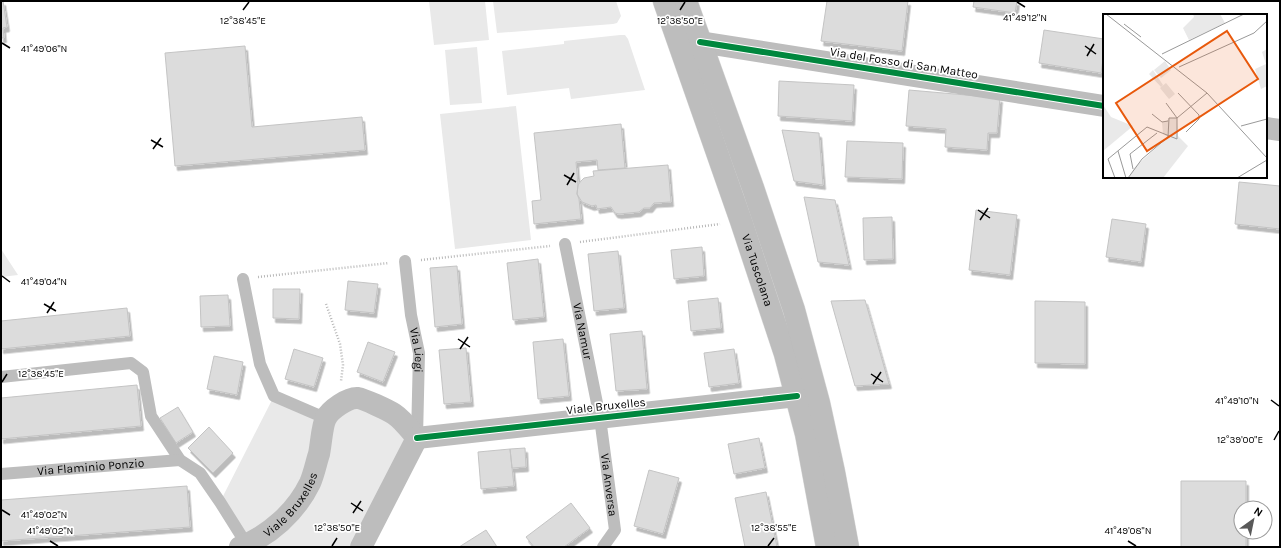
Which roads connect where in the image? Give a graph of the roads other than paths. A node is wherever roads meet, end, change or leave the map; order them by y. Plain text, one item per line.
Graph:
1 (664, 1) edge
2 (686, 1) edge
3 (700, 42) junction
4 (1103, 106) edge
5 (1267, 128) edge
6 (1280, 130) edge
7 (565, 244) road end
8 (405, 262) road end
9 (242, 279) road end
10 (1, 377) edge
11 (797, 396) junction
12 (325, 418) junction
13 (600, 418) junction
14 (417, 438) junction
15 (180, 460) junction
16 (1, 474) edge
17 (245, 546) edge
18 (361, 547) edge
19 (603, 547) edge
20 (827, 547) edge
21 (848, 547) edge

1 - 11 street, Via Tuscolana
2 - 3 street, Via Tuscolana
3 - 4 street, Via del Fosso di San Matteo
3 - 21 street, Via Tuscolana
5 - 6 street
7 - 13 lane, Via Namur
8 - 14 lane, Via Liegi
9 - 12 lane
10 - 15 lane
11 - 13 street, Viale Bruxelles
11 - 20 street, Via Tuscolana
12 - 14 street
12 - 17 street, Viale Bruxelles
13 - 14 street, Viale Bruxelles
13 - 19 lane, Via Anversa
14 - 18 street
15 - 16 lane, Via Flaminio Ponzio
15 - 17 lane

